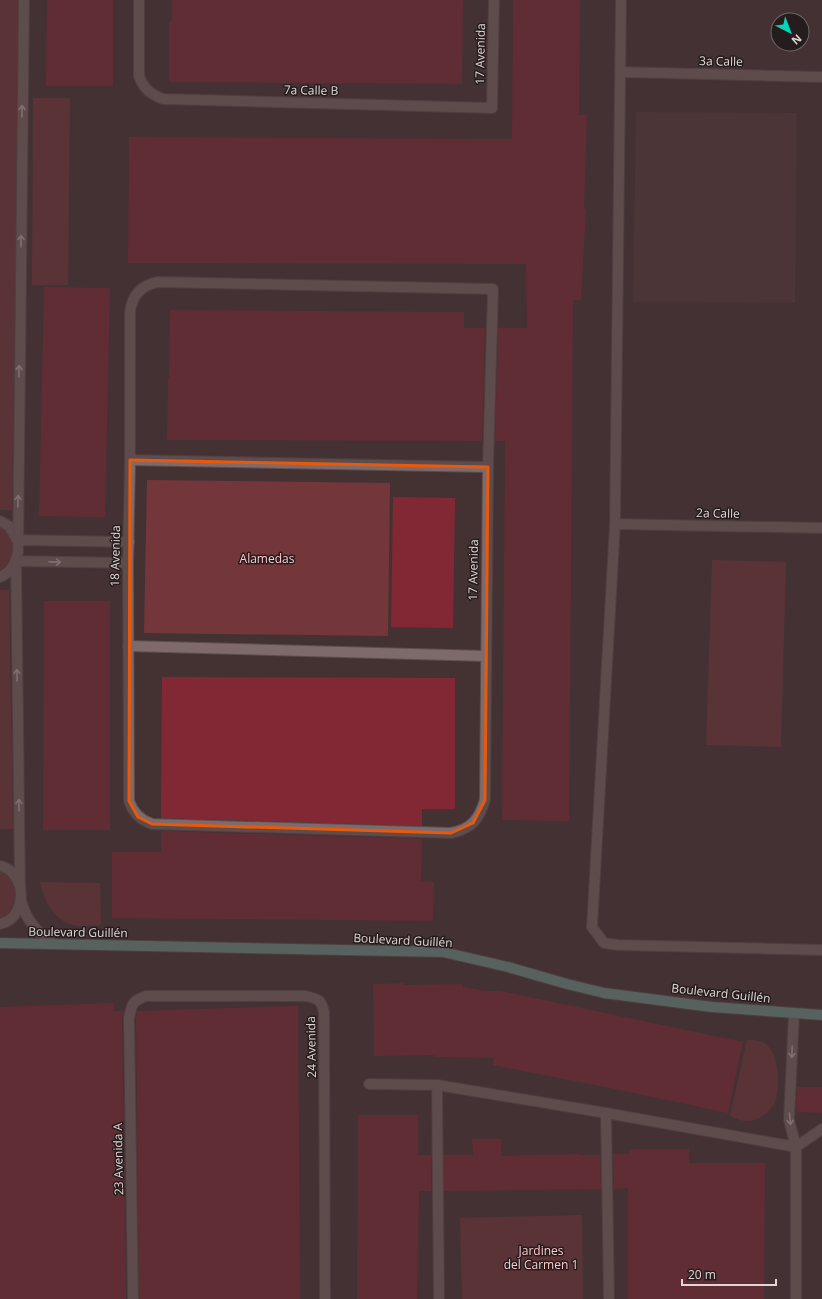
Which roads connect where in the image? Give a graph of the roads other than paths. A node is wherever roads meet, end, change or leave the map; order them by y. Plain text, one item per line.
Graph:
1 (24, 0) edge
2 (139, 0) edge
3 (494, 0) edge
4 (621, 0) edge
5 (620, 72) junction
6 (822, 76) edge
7 (492, 108) joint
8 (130, 312) joint
9 (130, 460) junction
10 (488, 467) junction
11 (0, 521) edge
12 (614, 524) junction
13 (822, 528) edge
14 (17, 540) junction
15 (128, 542) junction
16 (16, 561) junction
17 (128, 564) junction
18 (0, 577) edge
19 (128, 646) junction
20 (485, 656) junction
21 (451, 833) joint
22 (0, 866) edge
23 (20, 886) junction
24 (20, 898) junction
25 (0, 924) edge
26 (0, 943) edge
27 (53, 944) junction
28 (822, 950) edge
29 (794, 1013) junction
30 (822, 1015) edge
31 (129, 1018) joint
32 (369, 1084) dead end
33 (437, 1085) junction
34 (606, 1113) junction
35 (822, 1129) edge
36 (796, 1147) junction
37 (133, 1299) edge
38 (325, 1299) edge
39 (439, 1299) edge
40 (609, 1299) edge
41 (796, 1299) edge

14 -> 1 street
2 - 7 street, 7a Calle B
3 - 7 street, 17 Avenida
4 - 5 street
5 - 6 street, 3a Calle
5 - 12 street
8 - 9 street, 18 Avenida
8 - 10 street, 17 Avenida
9 - 10 street
9 - 15 street, 18 Avenida
10 - 20 street, 17 Avenida
11 - 14 street
12 - 13 street, 2a Calle
12 - 28 street
14 - 15 street
14 - 16 street
15 - 17 street, 18 Avenida
16 -> 17 street
16 - 18 street
23 -> 16 street
17 - 19 street, 18 Avenida
19 - 20 street
19 - 21 street, 18 Avenida
20 - 21 street, 17 Avenida
22 - 23 street
23 - 24 street
24 - 25 street
24 - 27 street
26 - 27 main road, Boulevard Guillén
27 - 29 main road, Boulevard Guillén
29 - 30 main road, Boulevard Guillén
29 -> 36 street
31 - 37 street, 23 Avenida A
31 - 38 street, 24 Avenida
32 - 33 street
33 - 34 street
33 - 39 street
34 - 36 street
34 - 40 street
35 - 36 street
36 - 41 street

